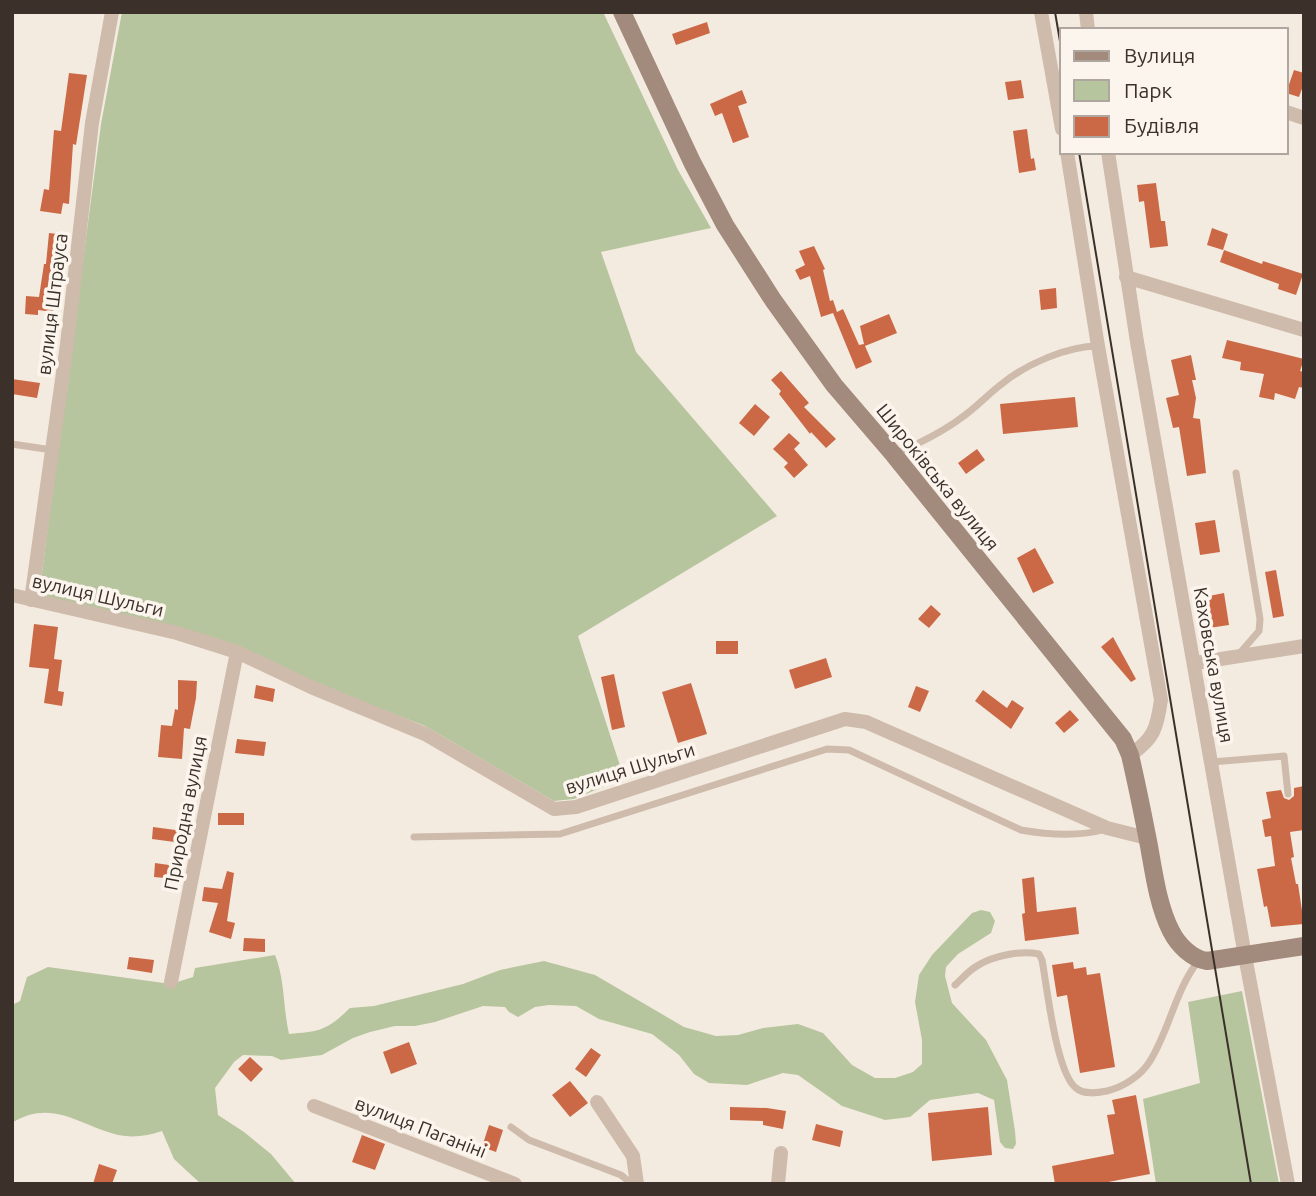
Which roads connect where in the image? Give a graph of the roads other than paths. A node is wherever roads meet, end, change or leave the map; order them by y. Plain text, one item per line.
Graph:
1 (111, 12) edge
2 (622, 12) edge
3 (1041, 12) edge
4 (1060, 118) edge
5 (1066, 154) edge
6 (1108, 154) edge
7 (1126, 277) junction
8 (1304, 330) edge
9 (1098, 346) junction
10 (12, 444) edge
11 (52, 450) junction
12 (894, 455) junction
13 (1236, 473) dead end
14 (12, 595) edge
15 (31, 600) junction
16 (1304, 646) edge
17 (237, 652) junction
18 (1236, 657) junction
19 (1195, 663) junction
20 (1130, 755) junction
21 (1212, 762) junction
22 (1288, 794) dead end
23 (1107, 828) junction
24 (414, 837) dead end
25 (1147, 838) junction
26 (1304, 946) edge
27 (1245, 956) junction
28 (1203, 960) junction
29 (171, 982) dead end
30 (955, 985) dead end
31 (597, 1102) dead end
32 (314, 1106) dead end
33 (511, 1127) dead end
34 (781, 1153) dead end
35 (515, 1184) edge
36 (632, 1184) edge
37 (637, 1184) edge
38 (778, 1184) edge
39 (1288, 1184) edge

1 - 11 street, вулиця Штрауса
2 - 12 main road, Широківська вулиця
3 - 4 street
5 - 9 street
6 - 7 street, Каховська вулиця
7 - 8 street
7 - 19 street, Каховська вулиця
9 - 12 lane
9 - 20 street
10 - 11 lane
11 - 15 street, вулиця Штрауса
12 - 20 main road, Широківська вулиця
13 - 18 lane
14 - 15 street, вулиця Шульги
15 - 17 street, вулиця Шульги
16 - 18 street
17 - 23 street, вулиця Шульги
17 - 29 street, Природна вулиця
18 - 19 street
19 - 21 street, Каховська вулиця
20 - 25 main road, Широківська вулиця
21 - 22 lane
21 - 27 street, Каховська вулиця
23 - 24 lane
23 - 25 street, вулиця Шульги
25 - 28 main road, Широківська вулиця
26 - 27 main road
27 - 28 main road
27 - 39 street, Каховська вулиця
28 - 30 lane
31 - 37 street
32 - 35 street, вулиця Паганіні
33 - 36 lane
34 - 38 street

